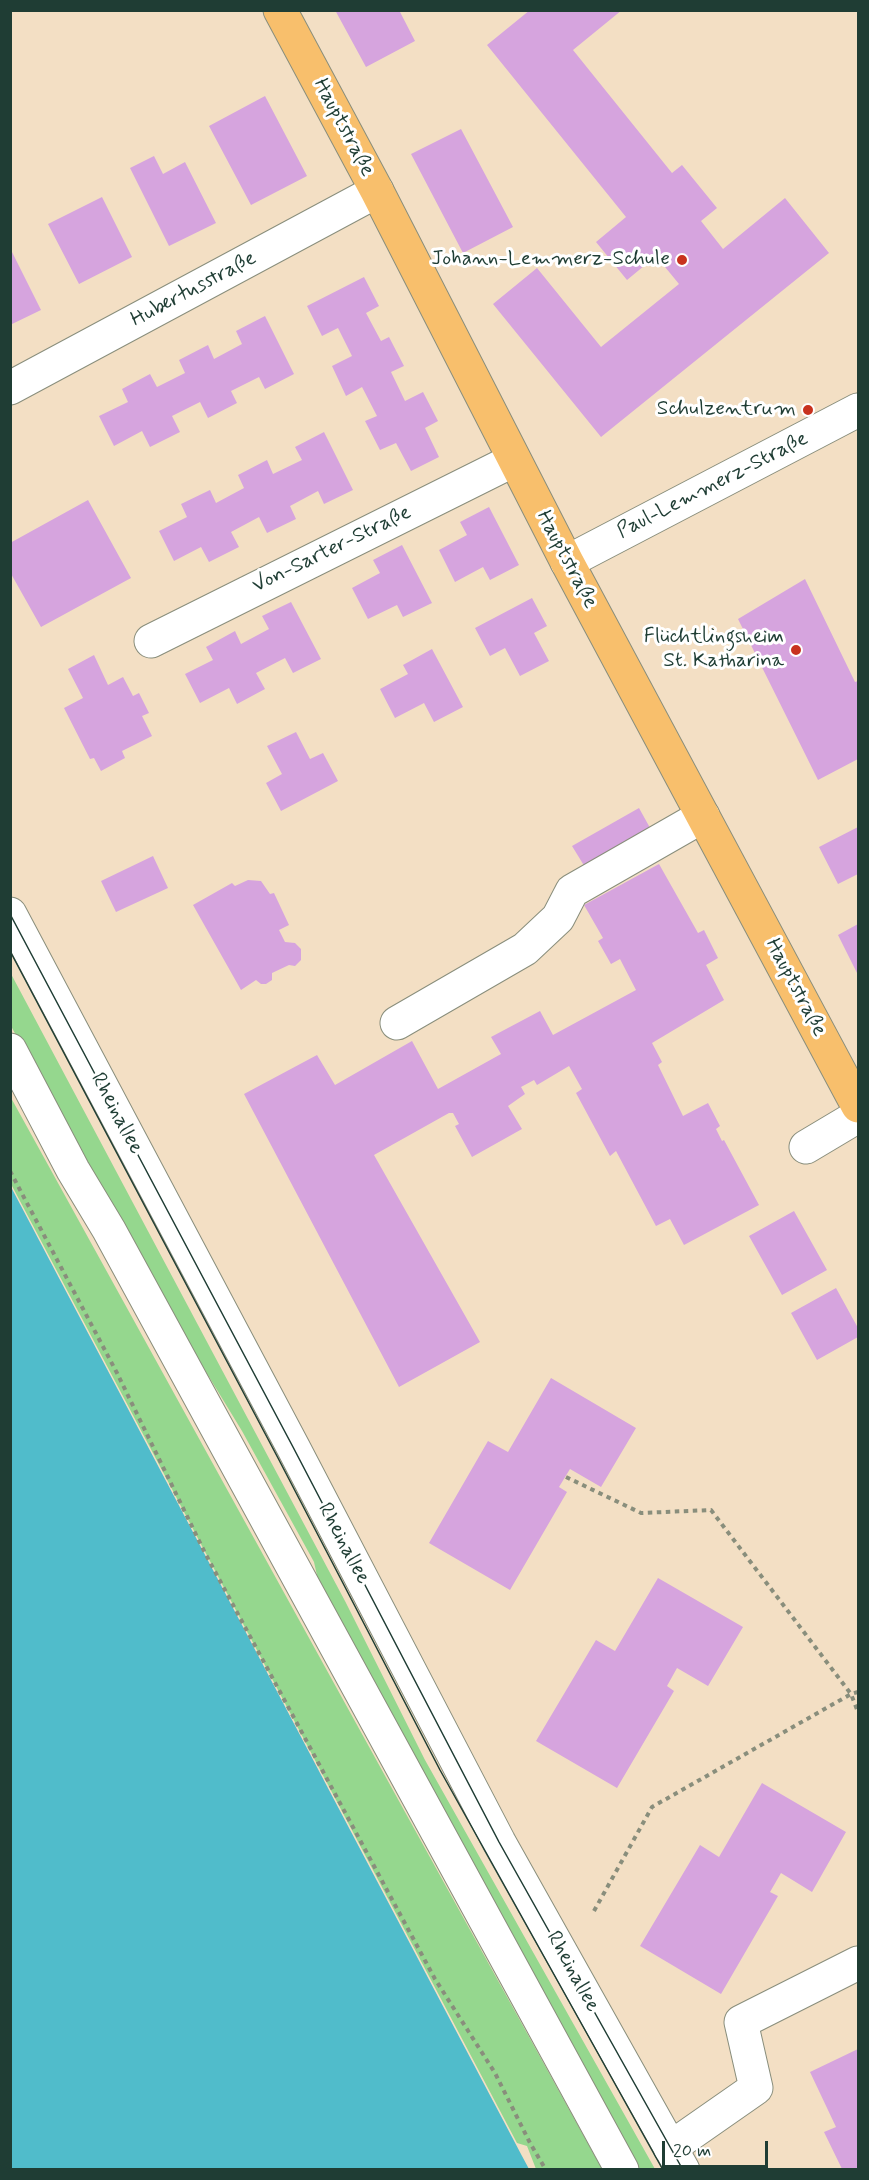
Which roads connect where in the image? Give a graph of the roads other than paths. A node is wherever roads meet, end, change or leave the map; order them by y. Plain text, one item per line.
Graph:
1 (280, 10) edge
2 (377, 191) junction
3 (10, 388) edge
4 (858, 411) edge
5 (514, 460) junction
6 (567, 562) junction
7 (151, 640) dead end
8 (703, 816) junction
9 (10, 914) edge
10 (397, 1023) dead end
11 (10, 1050) edge
12 (858, 1106) edge
13 (858, 1116) edge
14 (806, 1147) dead end
15 (858, 1963) edge
16 (677, 2159) edge
17 (622, 2169) edge

1 - 2 main road, Hauptstraße
2 - 3 street, Hubertusstraße
2 - 5 main road, Hauptstraße
4 - 6 street, Paul-Lemmerz-Straße
5 - 6 main road, Hauptstraße
5 - 7 street, Von-Sarter-Straße
6 - 8 main road, Hauptstraße
8 - 10 street
8 - 12 main road, Hauptstraße
9 - 16 street, Rheinallee
11 - 17 street
13 - 14 street
15 - 16 street

